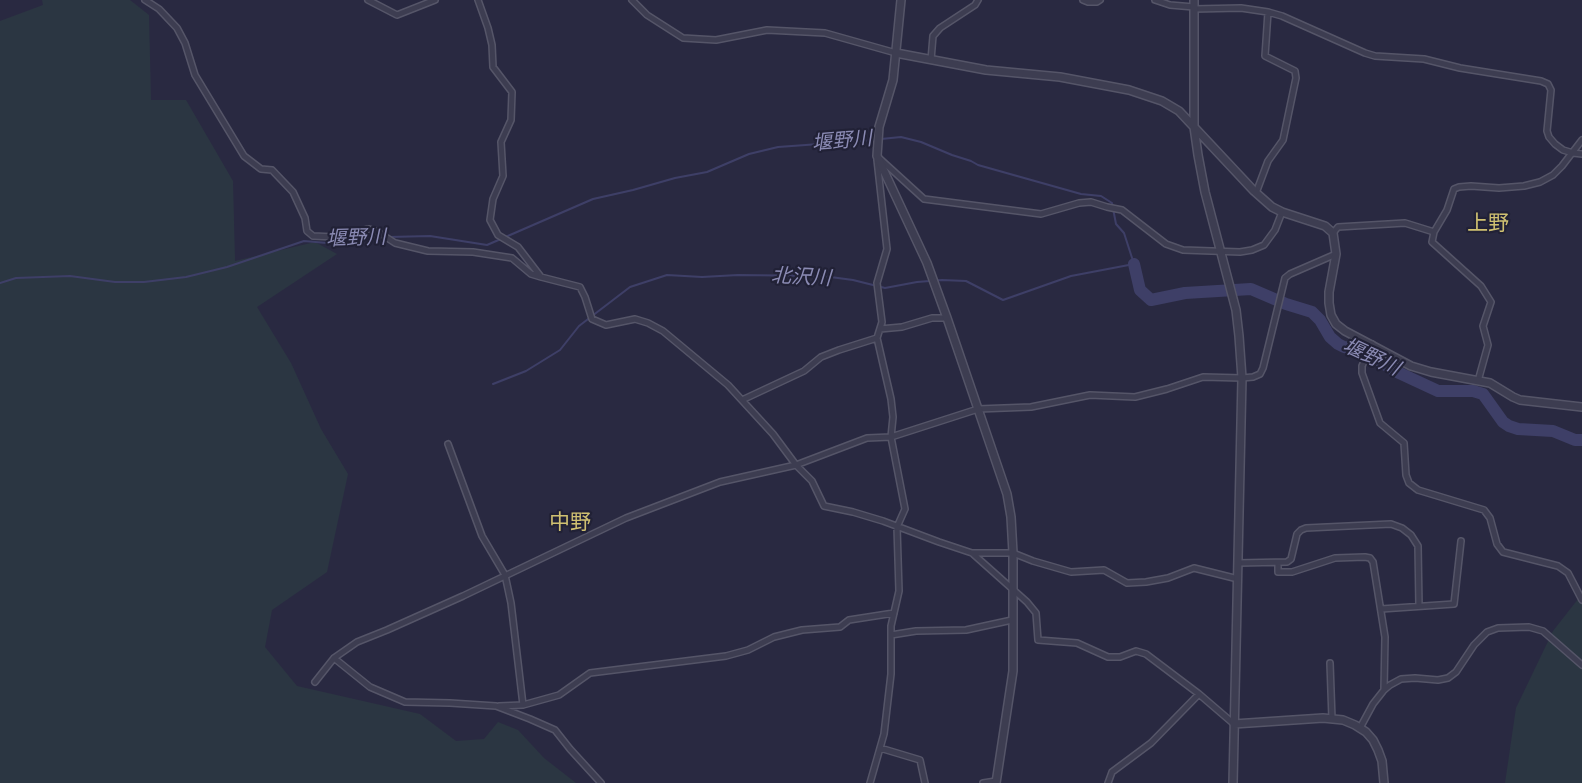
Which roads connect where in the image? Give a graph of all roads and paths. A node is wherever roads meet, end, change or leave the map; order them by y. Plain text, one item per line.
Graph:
1 (145, 0) edge
2 (368, 0) edge
3 (435, 0) edge
4 (478, 0) edge
5 (632, 0) edge
6 (901, 0) edge
7 (978, 0) edge
8 (1083, 0) edge
9 (1100, 0) edge
10 (1155, 0) edge
11 (1194, 5) edge
12 (1268, 12) junction
13 (896, 53) junction
14 (931, 60) junction
15 (1194, 127) junction
16 (1582, 140) edge
17 (1573, 153) junction
18 (1582, 154) edge
19 (877, 156) junction
20 (1256, 193) junction
21 (1282, 212) junction
22 (1434, 232) junction
23 (1333, 233) junction
24 (1221, 250) junction
25 (1336, 254) junction
26 (542, 277) junction
27 (947, 318) junction
28 (880, 329) junction
29 (877, 338) junction
30 (1371, 346) junction
31 (1242, 378) junction
32 (1478, 381) junction
33 (742, 400) junction
34 (1582, 407) edge
35 (978, 409) junction
36 (891, 437) junction
37 (448, 444) dead end
38 (796, 465) junction
39 (897, 527) junction
40 (1461, 541) dead end
41 (972, 553) junction
42 (1013, 553) junction
43 (1238, 563) junction
44 (1278, 563) junction
45 (505, 575) junction
46 (1238, 579) junction
47 (1012, 588) junction
48 (1582, 600) edge
49 (1419, 606) junction
50 (1381, 609) junction
51 (894, 613) junction
52 (1012, 620) junction
53 (891, 635) junction
54 (334, 658) junction
55 (1330, 663) dead end
56 (1582, 664) edge
57 (315, 682) dead end
58 (1384, 690) junction
59 (1199, 694) junction
60 (523, 705) junction
61 (496, 706) junction
62 (1332, 719) junction
63 (1234, 724) junction
64 (1360, 728) junction
65 (880, 747) junction
66 (996, 782) edge
67 (601, 783) edge
68 (870, 783) edge
69 (925, 783) edge
70 (983, 783) edge
71 (1108, 783) edge
72 (1233, 783) edge
73 (1384, 783) edge

1 - 26 street
2 - 3 street
4 - 26 street
5 - 13 street
6 - 13 street
7 - 14 street
8 - 9 street
10 - 11 street
11 - 12 street
11 - 15 street
12 - 17 street
12 - 20 street
13 - 14 street
13 - 19 street
14 - 15 street
15 - 20 street
15 - 24 street
16 - 17 street
17 - 18 street
17 - 22 street
19 - 24 street
19 - 27 street
19 - 28 street
20 - 21 street
21 - 23 street
21 - 24 street
22 - 23 street
22 - 32 street
23 - 25 street
24 - 31 street
25 - 30 street
25 - 31 street
26 - 33 street
27 - 28 street
27 - 35 street
28 - 29 street
29 - 33 street
29 - 36 street
30 - 32 street
30 - 48 street
31 - 35 street
31 - 43 street
32 - 34 street
33 - 38 street
35 - 36 street
35 - 42 street
36 - 38 street
36 - 39 street
37 - 45 street
38 - 39 street
38 - 45 street
39 - 41 street
39 - 51 street
40 - 49 street
41 - 42 street
41 - 47 street
42 - 46 street
42 - 47 street
43 - 44 street
43 - 46 street
44 - 49 street
44 - 50 street
45 - 54 street
45 - 60 street
46 - 63 street
47 - 52 street
47 - 59 street
49 - 50 street
50 - 58 street
51 - 53 street
51 - 60 street
52 - 53 street
52 - 66 street
53 - 65 street
54 - 57 street
54 - 61 street
55 - 62 street
56 - 58 street
58 - 64 street
59 - 63 street
59 - 71 street
60 - 61 street
61 - 67 street
62 - 63 street
62 - 64 street
63 - 72 street
64 - 73 street
65 - 68 street
65 - 69 street
66 - 70 street

